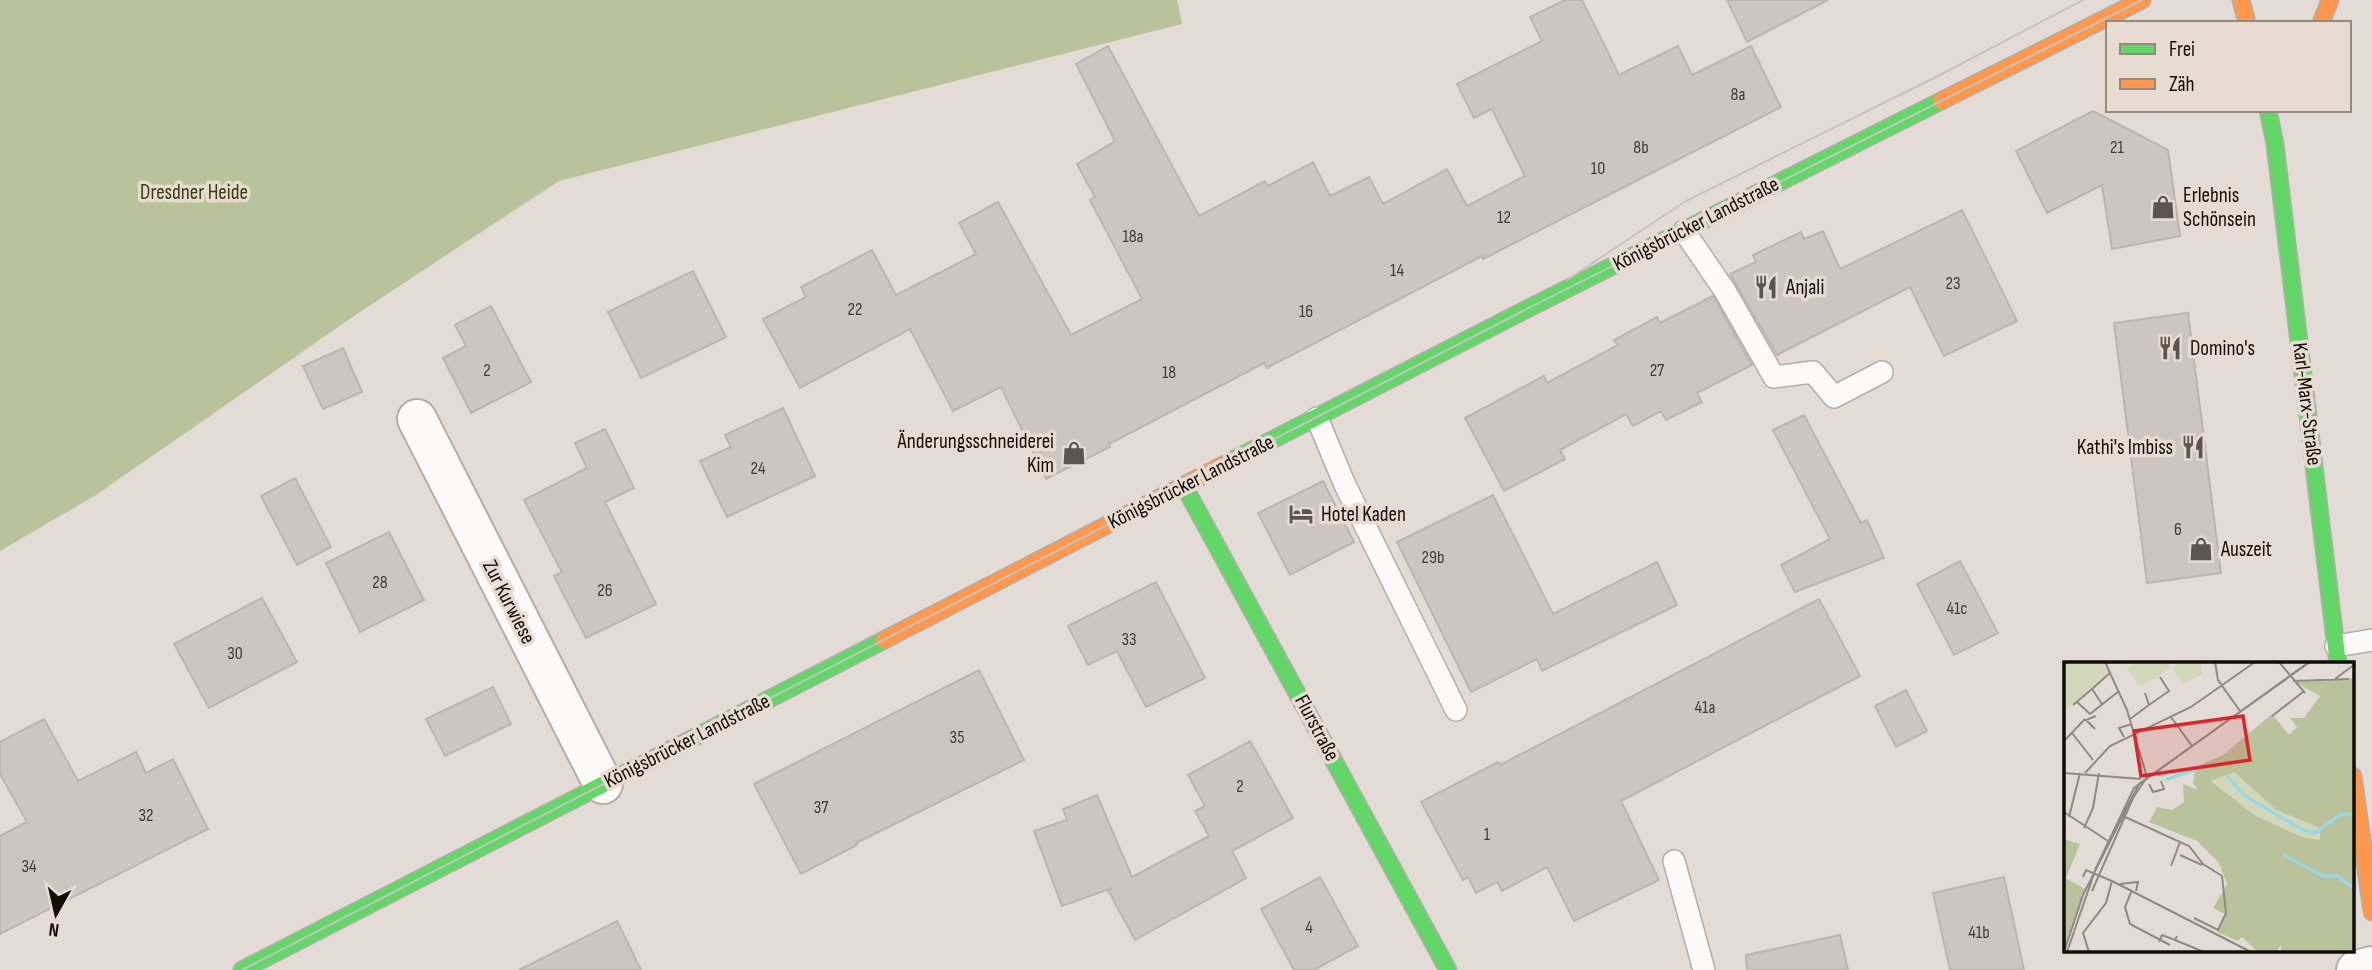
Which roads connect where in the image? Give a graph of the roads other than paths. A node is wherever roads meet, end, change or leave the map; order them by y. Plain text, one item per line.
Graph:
1 (2143, 0) edge
2 (2241, 0) edge
3 (2330, 0) edge
4 (2246, 21) edge
5 (2322, 21) edge
6 (2268, 112) edge
7 (2286, 112) edge
8 (2274, 144) junction
9 (1684, 231) junction
10 (1882, 373) dead end
11 (1317, 418) junction
12 (416, 419) dead end
13 (1184, 486) junction
14 (2372, 640) edge
15 (2337, 655) edge
16 (1456, 710) dead end
17 (2354, 783) edge
18 (603, 784) junction
19 (1674, 861) dead end
20 (2372, 912) edge
21 (2372, 966) edge
22 (242, 970) edge
23 (1448, 970) edge
24 (1704, 970) edge
25 (2356, 970) edge

1 - 9 main road, Königsbrücker Landstraße
2 - 4 main road
3 - 5 main road
6 - 8 main road, Karl-Marx-Straße
7 - 8 main road, Karl-Marx-Straße
8 - 15 main road, Karl-Marx-Straße
9 - 10 lane
9 - 11 main road, Königsbrücker Landstraße
11 - 13 main road, Königsbrücker Landstraße
11 - 16 lane
12 - 18 street, Zur Kurwiese
13 - 18 main road, Königsbrücker Landstraße
13 - 23 main road, Flurstraße
14 - 15 lane
17 - 20 main road
18 - 22 main road, Königsbrücker Landstraße
19 - 24 lane
21 - 25 street

